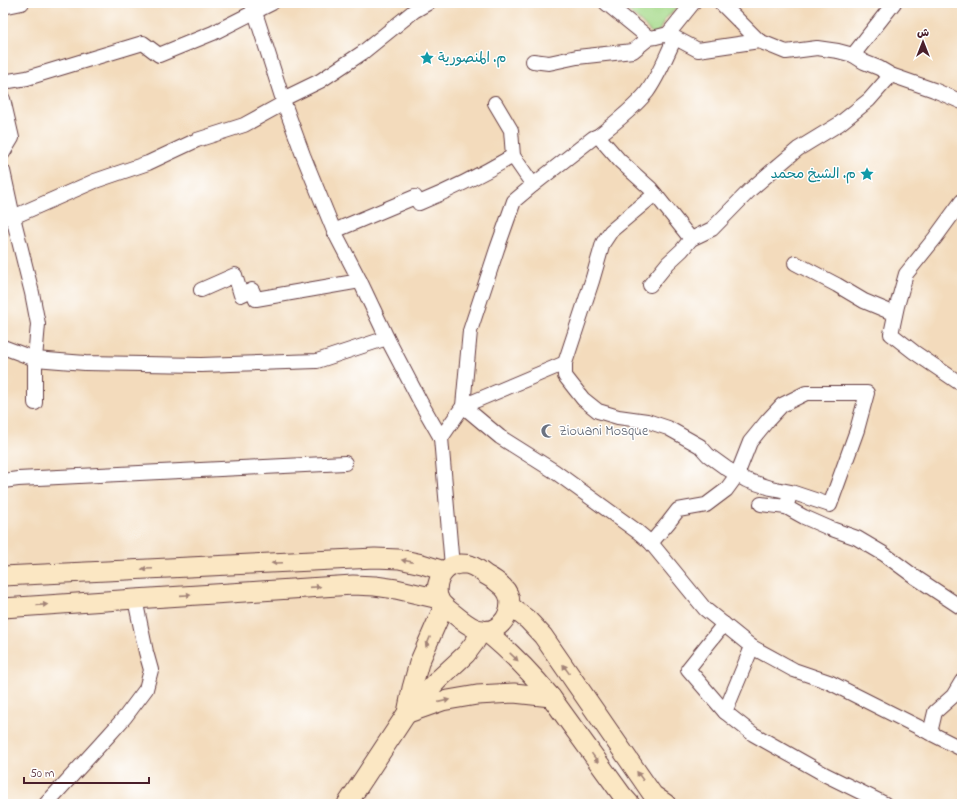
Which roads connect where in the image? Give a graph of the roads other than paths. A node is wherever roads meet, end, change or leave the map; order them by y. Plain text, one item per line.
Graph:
1 (22, 3) edge
2 (272, 3) edge
3 (428, 3) edge
4 (606, 3) edge
5 (693, 3) edge
6 (721, 3) edge
7 (894, 3) edge
8 (3, 6) edge
9 (253, 8) edge
10 (668, 34) junction
11 (649, 38) junction
12 (759, 41) junction
13 (853, 55) junction
14 (533, 61) dead end
15 (891, 75) junction
16 (3, 82) edge
17 (3, 100) edge
18 (284, 101) junction
19 (962, 102) edge
20 (494, 103) dead end
21 (598, 136) junction
22 (3, 154) edge
23 (513, 156) junction
24 (3, 171) edge
25 (533, 185) junction
26 (655, 194) junction
27 (962, 201) edge
28 (8, 218) edge
29 (334, 230) junction
30 (691, 239) junction
31 (795, 263) dead end
32 (360, 281) junction
33 (650, 286) dead end
34 (201, 290) dead end
35 (895, 314) junction
36 (387, 338) junction
37 (3, 347) edge
38 (35, 359) junction
39 (565, 363) junction
40 (962, 383) edge
41 (36, 403) dead end
42 (463, 406) junction
43 (441, 438) junction
44 (345, 463) dead end
45 (737, 474) junction
46 (3, 481) edge
47 (790, 492) junction
48 (761, 504) dead end
49 (786, 507) junction
50 (651, 543) junction
51 (448, 568) junction
52 (3, 576) edge
53 (135, 599) junction
54 (441, 603) junction
55 (510, 606) junction
56 (3, 608) edge
57 (962, 608) edge
58 (724, 624) junction
59 (484, 631) junction
60 (752, 647) junction
61 (962, 681) edge
62 (551, 697) junction
63 (725, 712) junction
64 (407, 713) junction
65 (930, 733) junction
66 (962, 750) edge
67 (46, 804) edge
68 (348, 804) edge
69 (630, 804) edge
70 (666, 804) edge
71 (885, 804) edge

1 - 8 street
2 - 9 street
3 - 18 street
4 - 11 street
5 - 10 street
6 - 12 street
7 - 13 street
9 - 16 street
9 - 18 street
10 - 11 street
10 - 12 street
10 - 21 street
11 - 14 street
12 - 13 street
13 - 15 street
15 - 19 street
15 - 30 street
17 - 22 street
18 - 28 street
18 - 29 street
20 - 23 street
21 - 25 street
21 - 26 street
23 - 25 street
23 - 29 street
24 - 28 street
25 - 42 street
26 - 30 street
26 - 39 street
27 - 35 street
28 - 38 street
29 - 32 street
30 - 33 street
31 - 35 street
32 - 34 street
32 - 36 street
35 - 40 street
36 - 38 street
36 - 43 street
37 - 38 street
38 - 41 street
39 - 42 street
39 - 45 street
42 - 43 street
42 - 50 street
43 - 51 street
44 - 46 street
45 - 47 street
45 - 47 street
45 - 50 street
47 - 49 street
48 - 49 street
49 - 57 street
50 - 58 street
51 -> 52 main road
51 - 54 main road
51 - 55 main road
53 -> 54 main road
56 -> 53 main road
53 - 67 street
54 - 59 main road
54 -> 64 main road
55 - 59 main road
70 -> 55 main road
58 - 60 street
58 - 63 street
59 -> 62 main road
59 - 64 main road
60 - 63 street
60 - 65 street
61 - 65 street
64 -> 62 main road
62 -> 69 main road
63 - 71 street
64 - 68 main road
65 - 66 street

